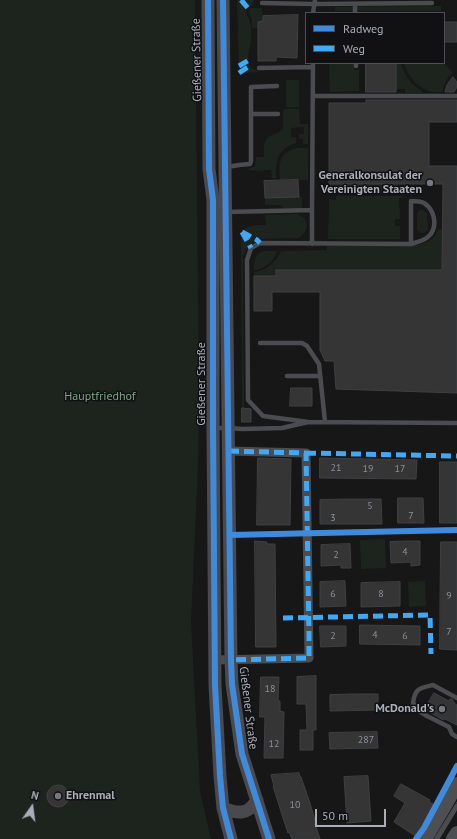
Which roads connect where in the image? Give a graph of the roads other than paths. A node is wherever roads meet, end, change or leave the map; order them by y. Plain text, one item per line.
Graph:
1 (208, 0) edge
2 (223, 0) edge
3 (315, 2) edge
4 (262, 3) dead end
5 (432, 3) dead end
6 (355, 4) junction
7 (313, 12) edge
8 (355, 12) edge
9 (313, 65) edge
10 (259, 68) dead end
11 (277, 86) dead end
12 (313, 96) junction
13 (457, 96) edge
14 (251, 114) junction
15 (278, 114) dead end
16 (226, 168) junction
17 (312, 210) junction
18 (213, 212) junction
19 (226, 212) junction
20 (312, 244) junction
21 (411, 244) junction
22 (260, 343) dead end
23 (287, 376) dead end
24 (320, 376) junction
25 (308, 422) junction
26 (324, 422) junction
27 (457, 423) edge
28 (213, 428) junction
29 (229, 428) junction
30 (229, 451) junction
31 (214, 660) junction
32 (231, 660) junction
33 (457, 698) edge
34 (457, 737) edge
35 (457, 784) edge
36 (257, 800) junction
37 (457, 806) edge
38 (223, 808) junction
39 (457, 832) edge
40 (231, 839) edge
41 (269, 839) edge
42 (425, 839) edge
43 (437, 839) edge
44 (453, 839) edge

1 - 18 main road, Gießener Straße
2 - 16 main road, Gießener Straße
3 - 4 lane
3 - 6 lane
3 - 7 lane
5 - 6 lane
6 - 8 lane
9 - 10 lane
9 - 12 lane
11 - 14 lane
12 - 13 lane
12 - 17 lane
14 - 15 lane
14 - 16 lane
16 - 19 main road, Gießener Straße
17 - 19 lane
17 - 20 lane
18 - 19 lane
18 - 28 main road, Gießener Straße
19 - 29 main road, Gießener Straße
20 - 21 lane
20 - 25 lane
21 - 21 lane
22 - 24 lane
23 - 24 lane
24 - 26 lane
25 - 26 lane
25 - 29 lane
26 - 27 lane
28 - 29 lane
28 - 31 main road, Gießener Straße
29 - 30 main road, Gießener Straße
30 - 32 main road, Gießener Straße
30 - 32 street
31 - 32 street
31 - 38 main road, Gießener Straße
32 - 36 main road, Gießener Straße
33 - 34 lane
35 - 42 main road
36 - 38 main road
36 - 41 main road, Gießener Straße
37 - 43 lane
38 - 40 main road, Gießener Straße
39 - 44 main road

